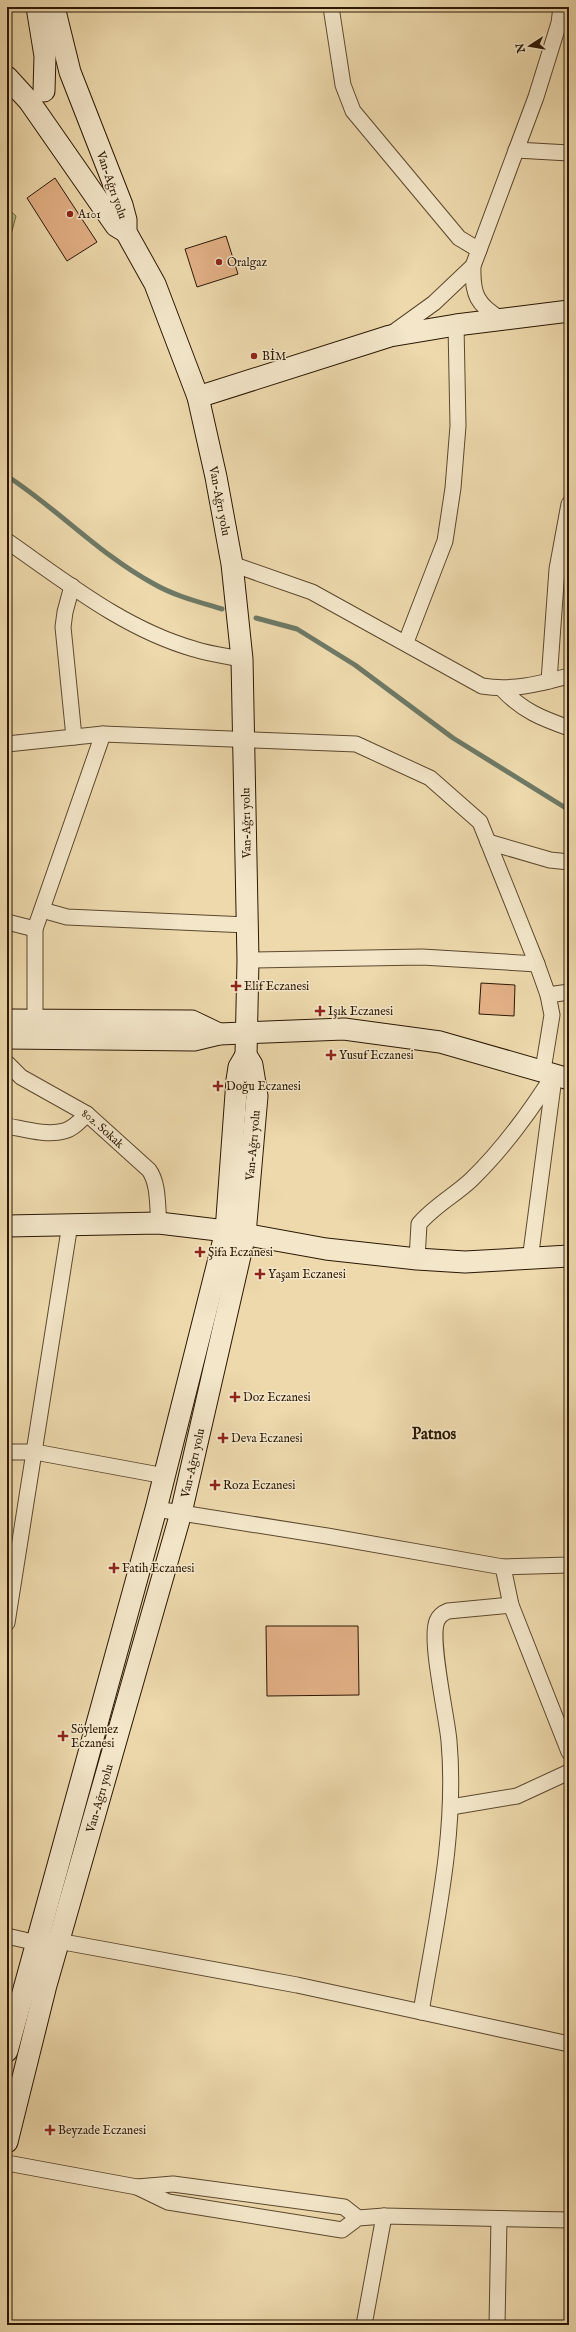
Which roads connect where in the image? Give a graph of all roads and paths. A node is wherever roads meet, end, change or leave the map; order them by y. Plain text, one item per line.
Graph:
1 (37, 7) edge
2 (54, 7) edge
3 (331, 7) edge
4 (561, 7) edge
5 (7, 77) edge
6 (77, 91) junction
7 (36, 96) junction
8 (516, 150) junction
9 (569, 153) edge
10 (126, 232) junction
11 (478, 250) junction
12 (473, 266) junction
13 (569, 311) edge
14 (501, 319) junction
15 (456, 324) junction
16 (390, 336) junction
17 (198, 397) junction
18 (569, 504) edge
19 (7, 541) edge
20 (232, 564) junction
21 (72, 586) junction
22 (406, 642) junction
23 (242, 659) junction
24 (568, 680) edge
25 (549, 681) junction
26 (502, 689) junction
27 (569, 728) edge
28 (103, 734) junction
29 (74, 738) junction
30 (244, 740) junction
31 (7, 744) edge
32 (488, 842) junction
33 (569, 862) edge
34 (42, 910) junction
35 (7, 922) edge
36 (247, 925) junction
37 (35, 929) junction
38 (248, 960) junction
39 (536, 964) junction
40 (569, 992) edge
41 (548, 995) junction
42 (7, 1020) edge
43 (33, 1029) junction
44 (247, 1032) junction
45 (7, 1038) edge
46 (7, 1063) edge
47 (555, 1074) edge
48 (87, 1114) junction
49 (7, 1126) edge
50 (159, 1223) junction
51 (70, 1224) junction
52 (7, 1226) edge
53 (235, 1232) junction
54 (569, 1256) edge
55 (417, 1259) junction
56 (530, 1260) junction
57 (7, 1452) edge
58 (35, 1452) junction
59 (165, 1476) junction
60 (156, 1508) junction
61 (181, 1513) junction
62 (569, 1565) edge
63 (503, 1567) junction
64 (511, 1605) junction
65 (9, 1607) edge
66 (7, 1623) edge
67 (569, 1752) edge
68 (569, 1772) edge
69 (451, 1807) junction
70 (7, 1936) edge
71 (58, 1941) junction
72 (37, 1943) junction
73 (421, 2012) junction
74 (569, 2044) edge
75 (7, 2051) edge
76 (7, 2142) edge
77 (7, 2163) edge
78 (137, 2187) junction
79 (384, 2216) junction
80 (358, 2218) junction
81 (499, 2219) junction
82 (569, 2220) edge
83 (364, 2325) edge
84 (497, 2325) edge

1 - 7 main road
2 - 6 main road, Van-Ağrı yolu
3 - 11 street
4 - 8 street
5 - 7 main road
6 - 7 main road
6 - 10 main road, Van-Ağrı yolu
7 - 10 main road
8 - 9 street
8 - 11 street
10 - 17 main road, Van-Ağrı yolu
11 - 12 street
12 - 14 street
12 - 16 street
13 - 14 main road
14 - 15 main road
15 - 16 main road
15 - 22 street
16 - 17 main road
17 - 20 main road, Van-Ağrı yolu
18 - 25 street
19 - 21 street
20 - 22 street
20 - 23 main road, Van-Ağrı yolu
21 - 23 street
21 - 29 street
22 - 26 street
23 - 30 main road, Van-Ağrı yolu
24 - 25 street
25 - 26 street
26 - 27 street
28 - 29 street
28 - 30 street
28 - 34 street
29 - 31 street
30 - 32 street
30 - 36 main road, Van-Ağrı yolu
32 - 33 street
32 - 39 street
34 - 36 street
34 - 37 street
35 - 37 street
36 - 38 main road, Van-Ağrı yolu
37 - 43 street
38 - 39 street
38 - 44 main road, Van-Ağrı yolu
39 - 41 street
40 - 41 street
41 - 47 street
42 - 43 main road
43 - 44 main road
43 - 45 main road
44 - 47 main road
44 - 53 main road, Van-Ağrı yolu
46 - 48 street, 802. Sokak
47 - 55 street
47 - 56 street
48 - 49 street
48 - 50 street, 802. Sokak
50 - 51 main road
50 - 53 main road
51 - 52 main road
51 - 58 street
53 - 55 main road
53 - 59 main road
53 - 61 main road, Van-Ağrı yolu
54 - 56 main road
55 - 56 main road
57 - 58 street
58 - 59 street
58 - 65 street
59 - 60 main road
60 - 61 street
60 - 72 main road
61 - 63 street
61 - 71 main road, Van-Ağrı yolu
62 - 63 street
63 - 64 street
64 - 67 street
64 - 69 street
65 - 66 street
68 - 69 street
69 - 73 street
70 - 72 street
71 - 72 street
71 - 73 street
71 - 76 main road, Van-Ağrı yolu
72 - 75 main road
73 - 74 street
77 - 78 street
78 - 80 street
78 - 80 street
79 - 80 street
79 - 81 street
79 - 83 street
81 - 82 street
81 - 84 street

